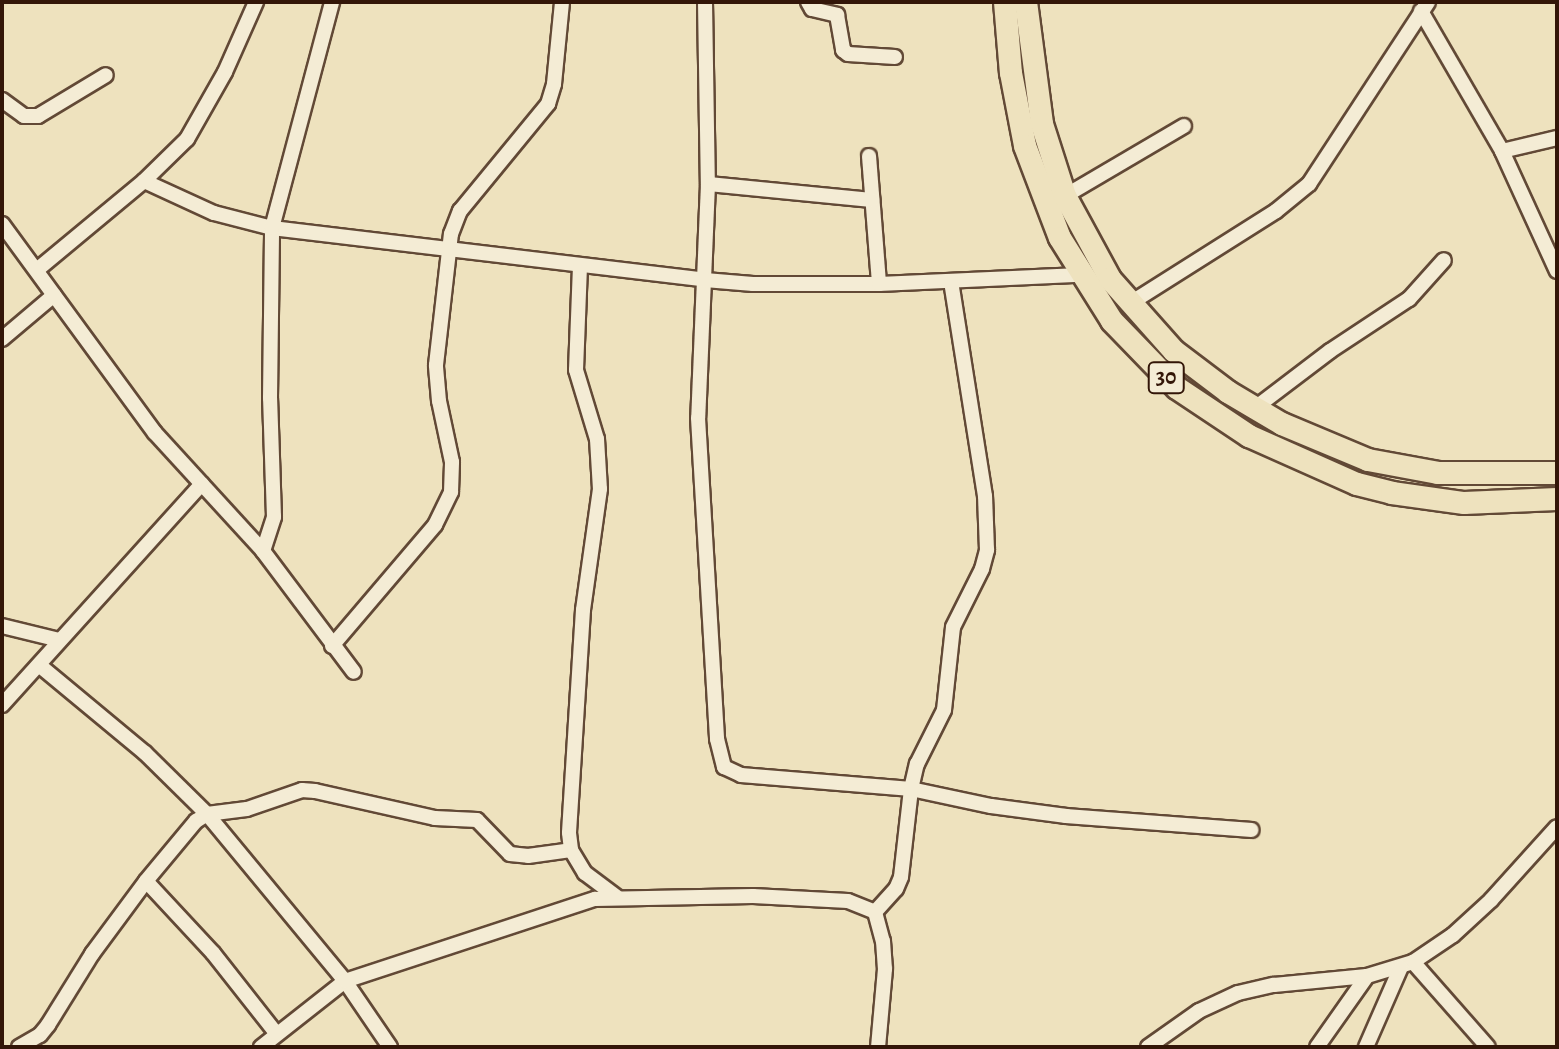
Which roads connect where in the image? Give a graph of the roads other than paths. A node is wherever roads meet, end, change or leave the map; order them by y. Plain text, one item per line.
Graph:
1 (256, 2) edge
2 (332, 2) edge
3 (562, 2) edge
4 (705, 2) edge
5 (808, 2) edge
6 (1005, 2) edge
7 (1026, 2) edge
8 (1424, 7) edge
9 (895, 57) dead end
10 (106, 75) dead end
11 (2, 100) edge
12 (1184, 126) dead end
13 (1557, 138) edge
14 (1502, 151) junction
15 (869, 156) dead end
16 (144, 181) junction
17 (708, 184) junction
18 (1065, 196) junction
19 (872, 200) junction
20 (2, 224) edge
21 (272, 228) junction
22 (1541, 231) junction
23 (1557, 232) edge
24 (449, 250) junction
25 (1444, 260) dead end
26 (580, 266) junction
27 (38, 269) junction
28 (1557, 271) edge
29 (1080, 275) junction
30 (705, 280) junction
31 (951, 282) junction
32 (879, 284) junction
33 (54, 295) junction
34 (1129, 304) junction
35 (2, 339) edge
36 (1255, 408) junction
37 (1557, 473) edge
38 (202, 484) junction
39 (1557, 499) edge
40 (263, 551) junction
41 (2, 626) edge
42 (59, 640) junction
43 (332, 646) junction
44 (39, 665) junction
45 (354, 672) dead end
46 (2, 705) edge
47 (911, 789) junction
48 (207, 814) junction
49 (1557, 827) edge
50 (1251, 830) dead end
51 (571, 850) junction
52 (146, 881) junction
53 (617, 896) junction
54 (875, 912) junction
55 (1407, 964) junction
56 (1367, 976) junction
57 (345, 981) junction
58 (276, 1033) junction
59 (19, 1047) edge
60 (261, 1047) edge
61 (390, 1047) edge
62 (878, 1047) edge
63 (1148, 1047) edge
64 (1317, 1047) edge
65 (1366, 1047) edge
66 (1488, 1047) edge

1 - 16 street
2 - 21 street
3 - 24 street
4 - 17 street
5 - 9 street
6 - 29 main road, 30
7 - 18 main road, 30
8 - 14 street
8 - 34 street
10 - 11 street
12 - 18 street
13 - 14 street
14 - 22 street
15 - 19 street
16 - 21 street
16 - 27 street
17 - 19 street
17 - 30 street
18 - 34 main road, 30
19 - 32 street
20 - 27 street
21 - 24 street
21 - 40 street
22 - 23 street
22 - 28 street
24 - 26 street
24 - 43 street
25 - 36 street
26 - 30 street
26 - 51 street
27 - 33 street
29 - 31 street
29 - 39 main road, 30
30 - 32 street
30 - 47 street
31 - 32 street
31 - 47 street
33 - 35 street
33 - 38 street
34 - 36 main road, 30
36 - 37 main road, 30
38 - 40 street
38 - 42 street
40 - 43 street
41 - 42 street
42 - 44 street
43 - 45 street
44 - 46 street
44 - 48 street
47 - 50 street
47 - 54 street
48 - 51 street
48 - 52 street
48 - 57 street
49 - 55 street
51 - 53 street
52 - 58 street
52 - 59 street
53 - 54 street
53 - 57 street
54 - 62 street
55 - 56 street
55 - 65 street
55 - 66 street
56 - 63 street
56 - 64 street
57 - 58 street
57 - 61 street
58 - 60 street

